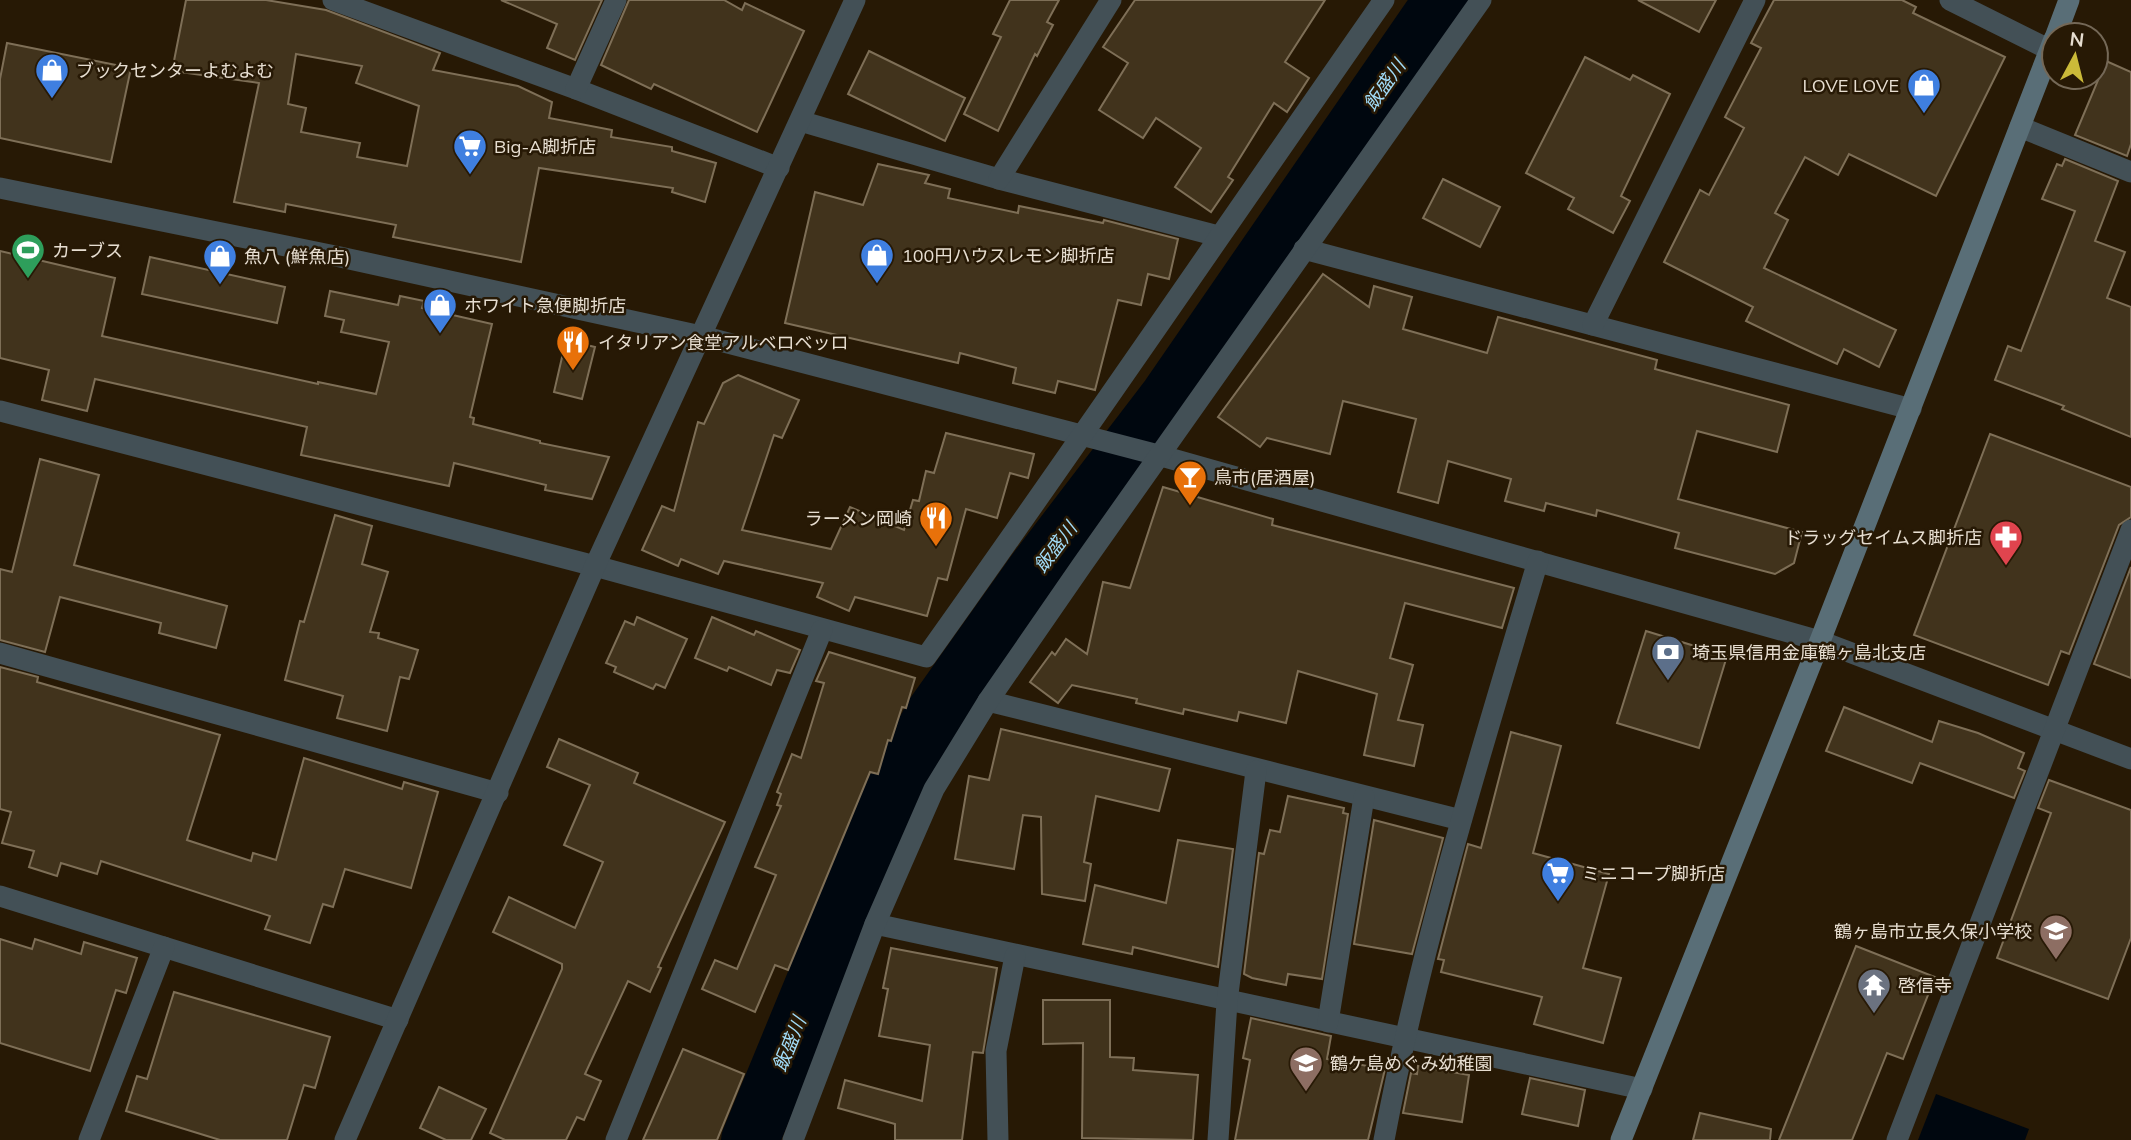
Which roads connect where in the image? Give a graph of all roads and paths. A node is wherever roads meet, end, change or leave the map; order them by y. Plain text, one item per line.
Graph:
1 (332, 0) edge
2 (616, 0) edge
3 (855, 0) edge
4 (1111, 0) edge
5 (1384, 0) edge
6 (1481, 0) edge
7 (1755, 0) edge
8 (1950, 0) edge
9 (2069, 0) edge
10 (2061, 21) edge
11 (2040, 36) edge
12 (2040, 75) edge
13 (576, 89) junction
14 (800, 121) junction
15 (2020, 127) junction
16 (779, 168) junction
17 (2131, 172) edge
18 (999, 179) junction
19 (0, 188) edge
20 (1219, 236) junction
21 (1304, 249) junction
22 (1593, 325) junction
23 (701, 336) junction
24 (1911, 408) junction
25 (0, 411) edge
26 (1084, 436) junction
27 (1158, 455) junction
28 (2131, 530) edge
29 (1538, 561) junction
30 (595, 566) junction
31 (822, 630) junction
32 (1820, 641) junction
33 (0, 653) edge
34 (988, 701) junction
35 (2053, 730) junction
36 (2131, 759) edge
37 (1256, 771) junction
38 (498, 793) junction
39 (1364, 797) junction
40 (1461, 820) junction
41 (0, 896) edge
42 (875, 924) junction
43 (164, 947) junction
44 (1015, 956) junction
45 (1227, 1002) junction
46 (398, 1020) junction
47 (1328, 1022) junction
48 (1404, 1037) junction
49 (1642, 1089) junction
50 (89, 1140) edge
51 (345, 1140) edge
52 (616, 1140) edge
53 (793, 1140) edge
54 (998, 1140) edge
55 (1217, 1140) edge
56 (1384, 1140) edge
57 (1621, 1140) edge
58 (1897, 1140) edge

1 - 13 street
2 - 13 street
3 - 14 street
4 - 18 street
5 - 20 street
6 - 21 street
7 - 22 street
8 - 11 street
9 - 10 street
12 - 15 street
13 - 16 street
14 - 16 street
14 - 18 street
15 - 17 street
15 - 24 street
16 - 23 street
18 - 20 street
19 - 23 street
20 - 26 street
21 - 22 street
21 - 27 street
22 - 24 street
23 - 26 street
23 - 30 street
24 - 32 street
25 - 30 street
26 - 27 street
26 - 31 street
27 - 29 street
27 - 34 street
28 - 35 street
29 - 32 street
29 - 40 street
30 - 31 street
30 - 38 street
31 - 52 street
32 - 35 street
32 - 49 street
33 - 38 street
34 - 37 street
34 - 42 street
35 - 36 street
35 - 58 street
37 - 39 street
37 - 45 street
38 - 46 street
39 - 40 street
39 - 47 street
40 - 48 street
41 - 43 street
42 - 44 street
42 - 53 street
43 - 46 street
43 - 50 street
44 - 45 street
44 - 54 street
45 - 47 street
45 - 55 street
46 - 51 street
47 - 48 street
48 - 49 street
48 - 56 street
49 - 57 street

